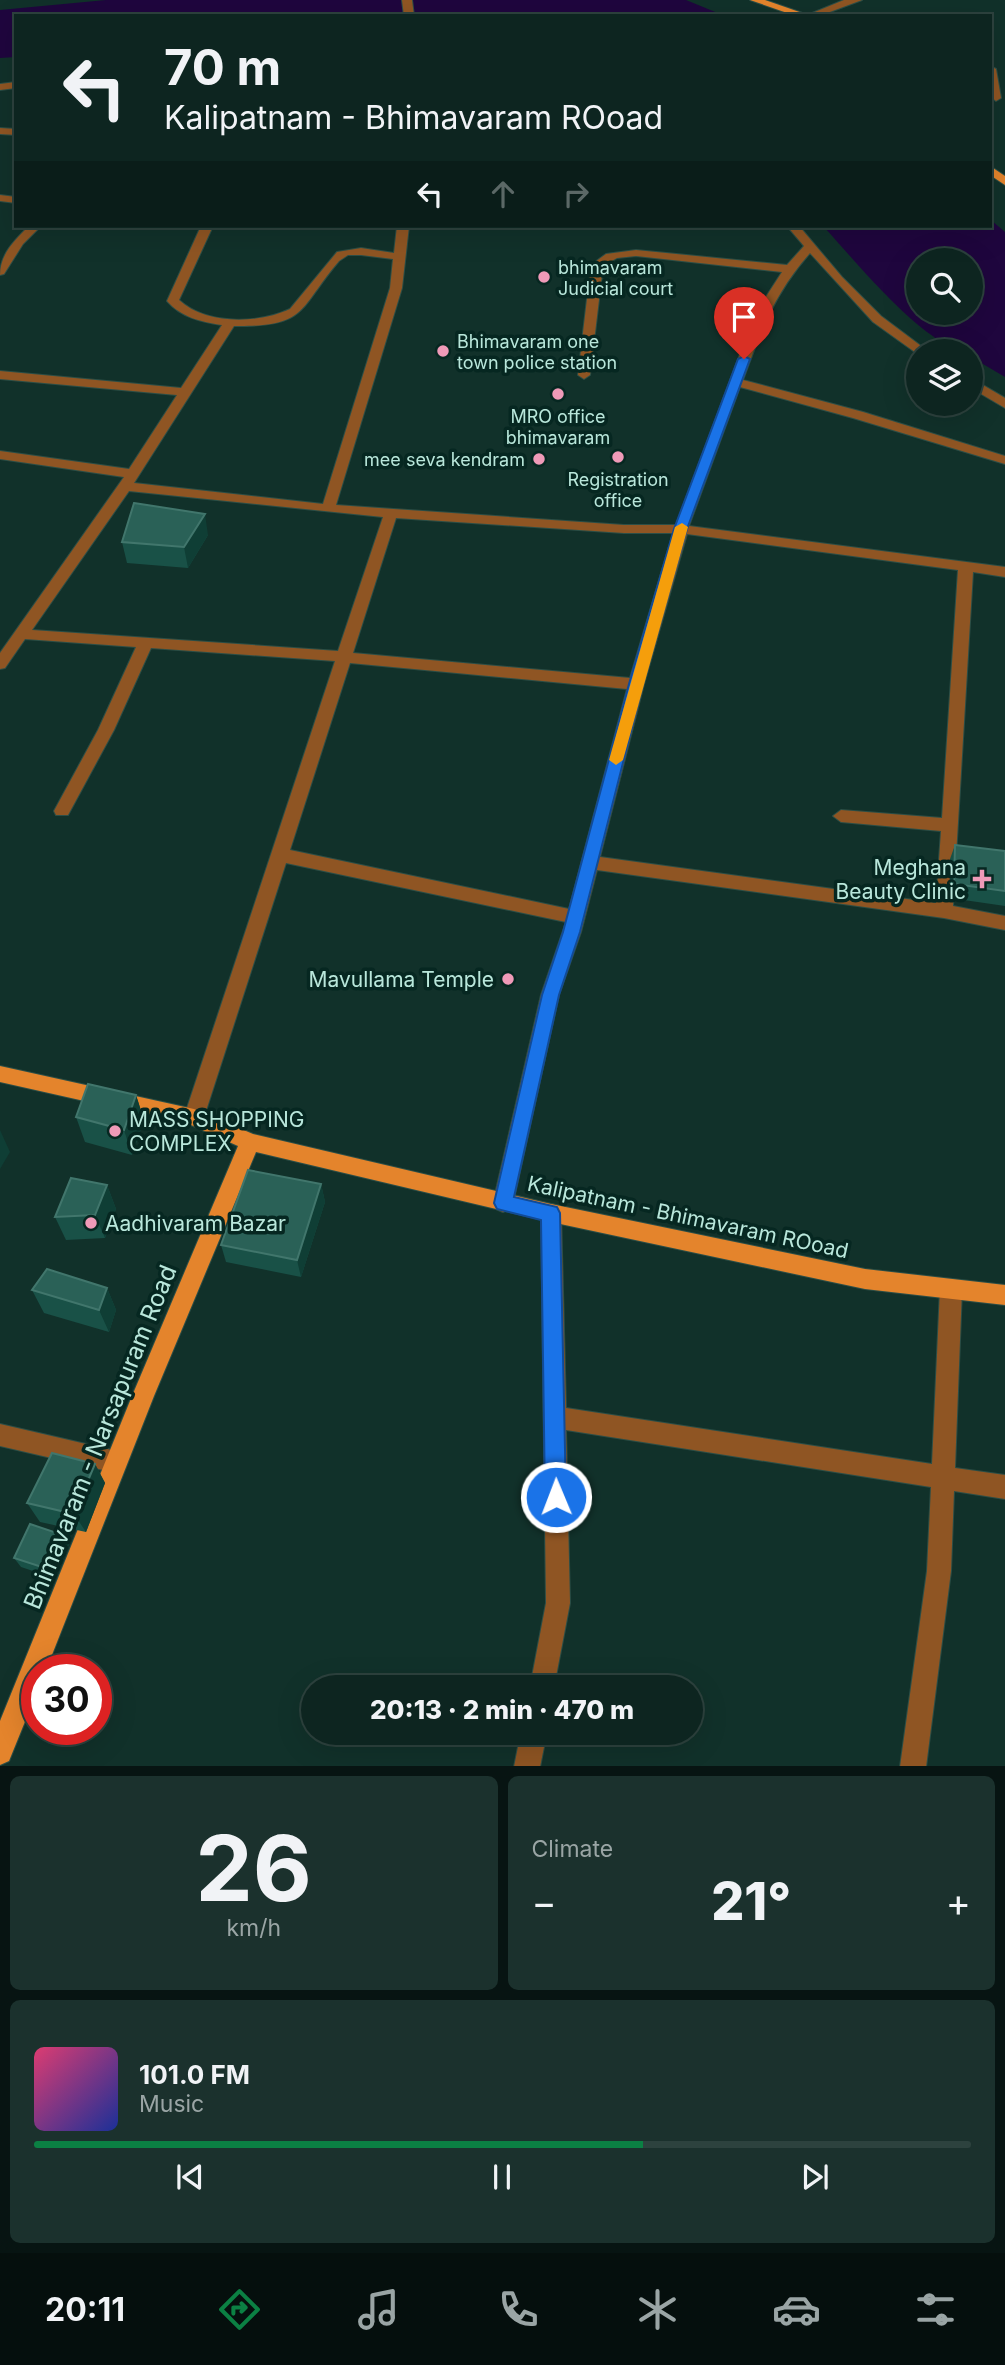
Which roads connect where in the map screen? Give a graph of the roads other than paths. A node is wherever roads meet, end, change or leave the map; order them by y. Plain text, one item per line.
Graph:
1 (755, 0) edge
2 (857, 0) edge
3 (801, 14) edge
4 (813, 14) edge
5 (992, 75) edge
6 (996, 98) dead end
7 (33, 228) edge
8 (206, 228) edge
9 (403, 228) edge
10 (795, 228) edge
11 (810, 246) junction
12 (400, 257) junction
13 (790, 269) junction
14 (0, 271) edge
15 (230, 322) junction
16 (906, 340) edge
17 (0, 375) edge
18 (584, 375) dead end
19 (735, 382) junction
20 (983, 390) edge
21 (186, 392) junction
22 (1005, 404) edge
23 (0, 456) edge
24 (1005, 460) edge
25 (135, 474) junction
26 (125, 486) junction
27 (328, 509) junction
28 (391, 513) junction
29 (681, 529) junction
30 (966, 567) junction
31 (1005, 572) edge
32 (21, 634) junction
33 (146, 643) junction
34 (345, 657) junction
35 (0, 664) edge
36 (636, 684) junction
37 (62, 811) dead end
38 (841, 816) dead end
39 (950, 825) junction
40 (280, 855) junction
41 (589, 862) junction
42 (944, 911) junction
43 (575, 917) junction
44 (1005, 923) edge
45 (0, 1074) edge
46 (194, 1117) junction
47 (250, 1142) junction
48 (503, 1203) junction
49 (551, 1213) junction
50 (951, 1289) junction
51 (1005, 1294) edge
52 (554, 1417) junction
53 (0, 1435) edge
54 (116, 1462) junction
55 (943, 1479) junction
56 (1005, 1487) edge
57 (544, 1675) edge
58 (531, 1745) edge
59 (0, 1752) edge
60 (527, 1766) edge
61 (912, 1766) edge

1 - 3 main road
2 - 4 street
5 - 6 street
7 - 14 street
8 - 15 street
9 - 12 street
10 - 11 street
11 - 13 street
11 - 16 street
12 - 15 street
12 - 27 street
13 - 18 street
13 - 19 street
15 - 21 street
17 - 21 street
19 - 24 street
19 - 29 street
20 - 22 street
21 - 25 street
23 - 25 street
25 - 26 street
26 - 27 street
26 - 32 street
27 - 28 street
28 - 29 street
28 - 34 street
29 - 30 street
29 - 36 street
30 - 31 street
30 - 39 street
32 - 33 street
32 - 35 street
33 - 34 street
33 - 37 street
34 - 36 street
34 - 40 street
36 - 41 street
38 - 39 street
39 - 42 street
40 - 43 street
40 - 46 street
41 - 42 street
41 - 43 street
42 - 44 street
43 - 48 street
45 - 46 main road, Kalipatnam - Bhimavaram ROoad
46 - 47 main road, Kalipatnam - Bhimavaram ROoad
47 - 48 main road, Kalipatnam - Bhimavaram ROoad
47 - 54 main road, Bhimavaram - Narsapuram Road
48 - 49 main road, Kalipatnam - Bhimavaram ROoad
49 - 50 main road, Kalipatnam - Bhimavaram ROoad
49 - 52 street
50 - 51 main road, Kalipatnam - Bhimavaram ROoad
50 - 55 street
52 - 55 street
52 - 57 street
53 - 54 street
54 - 59 main road, Bhimavaram - Narsapuram Road
55 - 56 street
55 - 61 street
58 - 60 street

